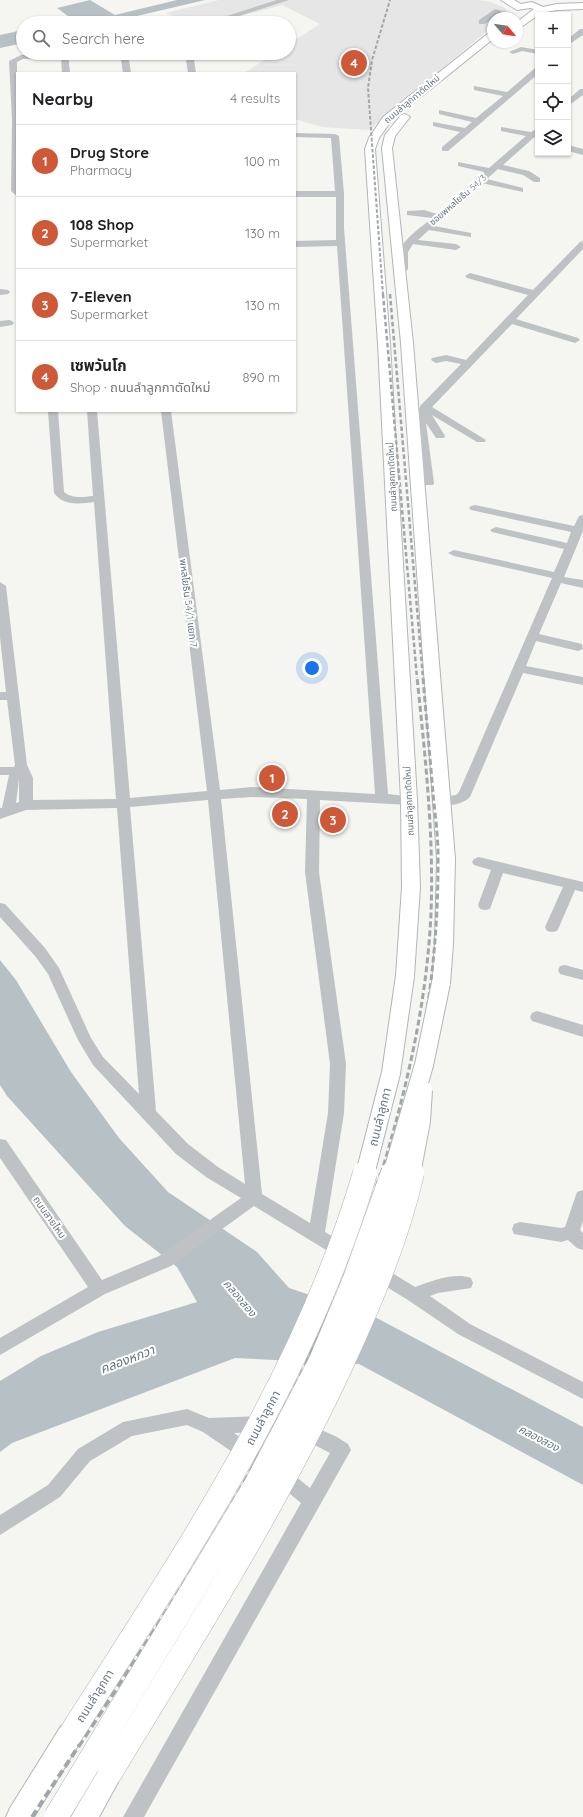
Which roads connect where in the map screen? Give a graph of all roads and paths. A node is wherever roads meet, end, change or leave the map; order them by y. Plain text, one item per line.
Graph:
1 (285, 0) edge
2 (506, 0) edge
3 (548, 0) edge
4 (575, 0) edge
5 (583, 1) edge
6 (583, 5) edge
7 (520, 8) junction
8 (498, 11) dead end
9 (538, 11) junction
10 (520, 12) edge
11 (232, 16) edge
12 (482, 22) dead end
13 (523, 22) edge
14 (583, 31) edge
15 (487, 39) edge
16 (571, 41) edge
17 (490, 48) edge
18 (535, 51) edge
19 (513, 52) dead end
20 (16, 60) edge
21 (65, 60) edge
22 (125, 60) edge
23 (190, 60) edge
24 (66, 72) edge
25 (127, 72) edge
26 (192, 72) edge
27 (535, 73) edge
28 (477, 88) dead end
29 (583, 90) edge
30 (509, 95) junction
31 (571, 101) edge
32 (583, 102) edge
33 (442, 112) dead end
34 (16, 120) edge
35 (16, 120) edge
36 (478, 121) junction
37 (436, 124) dead end
38 (504, 129) dead end
39 (466, 132) junction
40 (296, 135) edge
41 (534, 136) edge
42 (445, 149) dead end
43 (571, 149) edge
44 (583, 152) edge
45 (460, 164) dead end
46 (494, 168) junction
47 (480, 180) junction
48 (538, 180) dead end
49 (520, 190) dead end
50 (16, 192) edge
51 (296, 194) edge
52 (340, 194) junction
53 (426, 202) dead end
54 (410, 213) dead end
55 (424, 213) junction
56 (438, 217) junction
57 (427, 227) junction
58 (468, 235) dead end
59 (411, 241) junction
60 (341, 243) junction
61 (296, 244) edge
62 (583, 244) edge
63 (456, 247) dead end
64 (470, 276) dead end
65 (404, 281) dead end
66 (535, 294) junction
67 (510, 320) junction
68 (575, 340) dead end
69 (407, 343) junction
70 (384, 344) junction
71 (436, 360) dead end
72 (468, 364) junction
73 (424, 408) junction
74 (53, 412) edge
75 (92, 412) edge
76 (166, 412) edge
77 (440, 436) dead end
78 (482, 440) dead end
79 (429, 483) dead end
80 (98, 499) junction
81 (475, 508) dead end
82 (583, 518) edge
83 (496, 530) dead end
84 (578, 530) junction
85 (570, 547) junction
86 (454, 553) dead end
87 (558, 577) junction
88 (583, 584) edge
89 (0, 586) edge
90 (532, 636) junction
91 (578, 647) dead end
92 (518, 668) junction
93 (583, 681) edge
94 (14, 694) junction
95 (0, 696) edge
96 (21, 769) junction
97 (0, 771) edge
98 (314, 794) junction
99 (214, 795) junction
100 (382, 798) junction
101 (409, 800) junction
102 (442, 801) junction
103 (124, 803) junction
104 (26, 805) junction
105 (4, 812) edge
106 (479, 862) dead end
107 (499, 866) junction
108 (577, 886) edge
109 (485, 906) dead end
110 (0, 908) edge
111 (552, 927) dead end
112 (565, 970) dead end
113 (583, 975) edge
114 (405, 976) joint
115 (537, 1017) dead end
116 (583, 1031) edge
117 (424, 1065) junction
118 (148, 1112) junction
119 (0, 1146) edge
120 (254, 1197) junction
121 (583, 1197) edge
122 (520, 1229) dead end
123 (316, 1235) junction
124 (577, 1237) edge
125 (465, 1283) dead end
126 (99, 1289) junction
127 (414, 1295) junction
128 (0, 1347) edge
129 (583, 1391) edge
130 (209, 1426) junction
131 (312, 1501) junction
132 (0, 1526) edge
133 (19, 1817) edge
134 (56, 1817) edge
135 (84, 1817) edge
136 (133, 1817) edge

1 - 11 street
2 - 7 main road
3 - 6 main road
4 - 5 main road
6 - 9 main road
7 - 9 main road
7 - 10 main road
8 - 12 street
9 - 13 main road
14 - 16 street
15 - 70 main road, ถนนลำลูกกาตัดใหม่
17 - 69 main road, ถนนลำลูกกาตัดใหม่
18 - 19 street
20 - 34 street
21 - 24 street
22 - 25 street
23 - 26 street
27 - 30 street
28 - 30 street
29 - 31 street
30 - 36 street
31 - 32 street
33 - 36 street
35 - 50 street
36 - 39 street
37 - 39 street
38 - 41 street
39 - 42 street
40 - 52 street
41 - 46 street, ซอยพหลโยธิน 54/3
43 - 44 street
45 - 46 street
46 - 47 street, ซอยพหลโยธิน 54/3
46 - 48 street
47 - 49 street
47 - 56 street, ซอยพหลโยธิน 54/3
51 - 52 street
52 - 60 street
53 - 55 street
54 - 55 street
55 - 56 street
56 - 57 street, ซอยพหลโยธิน 54/3
57 - 58 street
57 - 59 street, ซอยพหลโยธิน 54/3
59 - 63 street
59 - 65 street, ซอยพหลโยธิน 54/3
60 - 61 street
60 - 100 street
62 - 66 street
64 - 66 street
66 - 67 street
67 - 68 street
67 - 72 street
69 - 70 main road
69 - 102 main road, ถนนลำลูกกาตัดใหม่
70 - 101 main road, ถนนลำลูกกาตัดใหม่
71 - 72 street
72 - 73 street
73 - 77 street
73 - 78 street
73 - 79 street
74 - 80 street
75 - 80 street
76 - 99 street, พหลโยธิน 54/1 แยก 7
80 - 103 street
81 - 84 street
82 - 84 street
83 - 85 street
84 - 85 street
85 - 87 street
86 - 87 street
87 - 88 street
87 - 90 street
89 - 94 street
90 - 91 street
90 - 92 street
92 - 93 street
92 - 102 street
94 - 95 street
94 - 96 street
96 - 97 street
96 - 104 street
96 - 105 street
98 - 99 street
98 - 100 street
98 - 123 street
99 - 103 street
99 - 120 street, พหลโยธิน 54/1 แยก 7
100 - 101 street
101 - 114 main road, ถนนลำลูกกาตัดใหม่
102 - 117 main road, ถนนลำลูกกาตัดใหม่, bridge
103 - 104 street
103 - 118 street
104 - 105 street
106 - 107 street
107 - 108 street
107 - 109 street
108 - 111 street
110 - 118 street
112 - 113 street
114 - 133 main road, ถนนลำลูกกา, bridge
115 - 116 street
117 - 134 main road, bridge
117 - 135 main road, bridge
118 - 120 street
119 - 126 street, ถนนสายไหม
120 - 123 street
120 - 126 street
121 - 124 street
122 - 124 street
123 - 127 street
125 - 127 street
126 - 128 street
127 - 129 street
130 - 131 street
130 - 131 street
130 - 132 street
131 - 136 street

